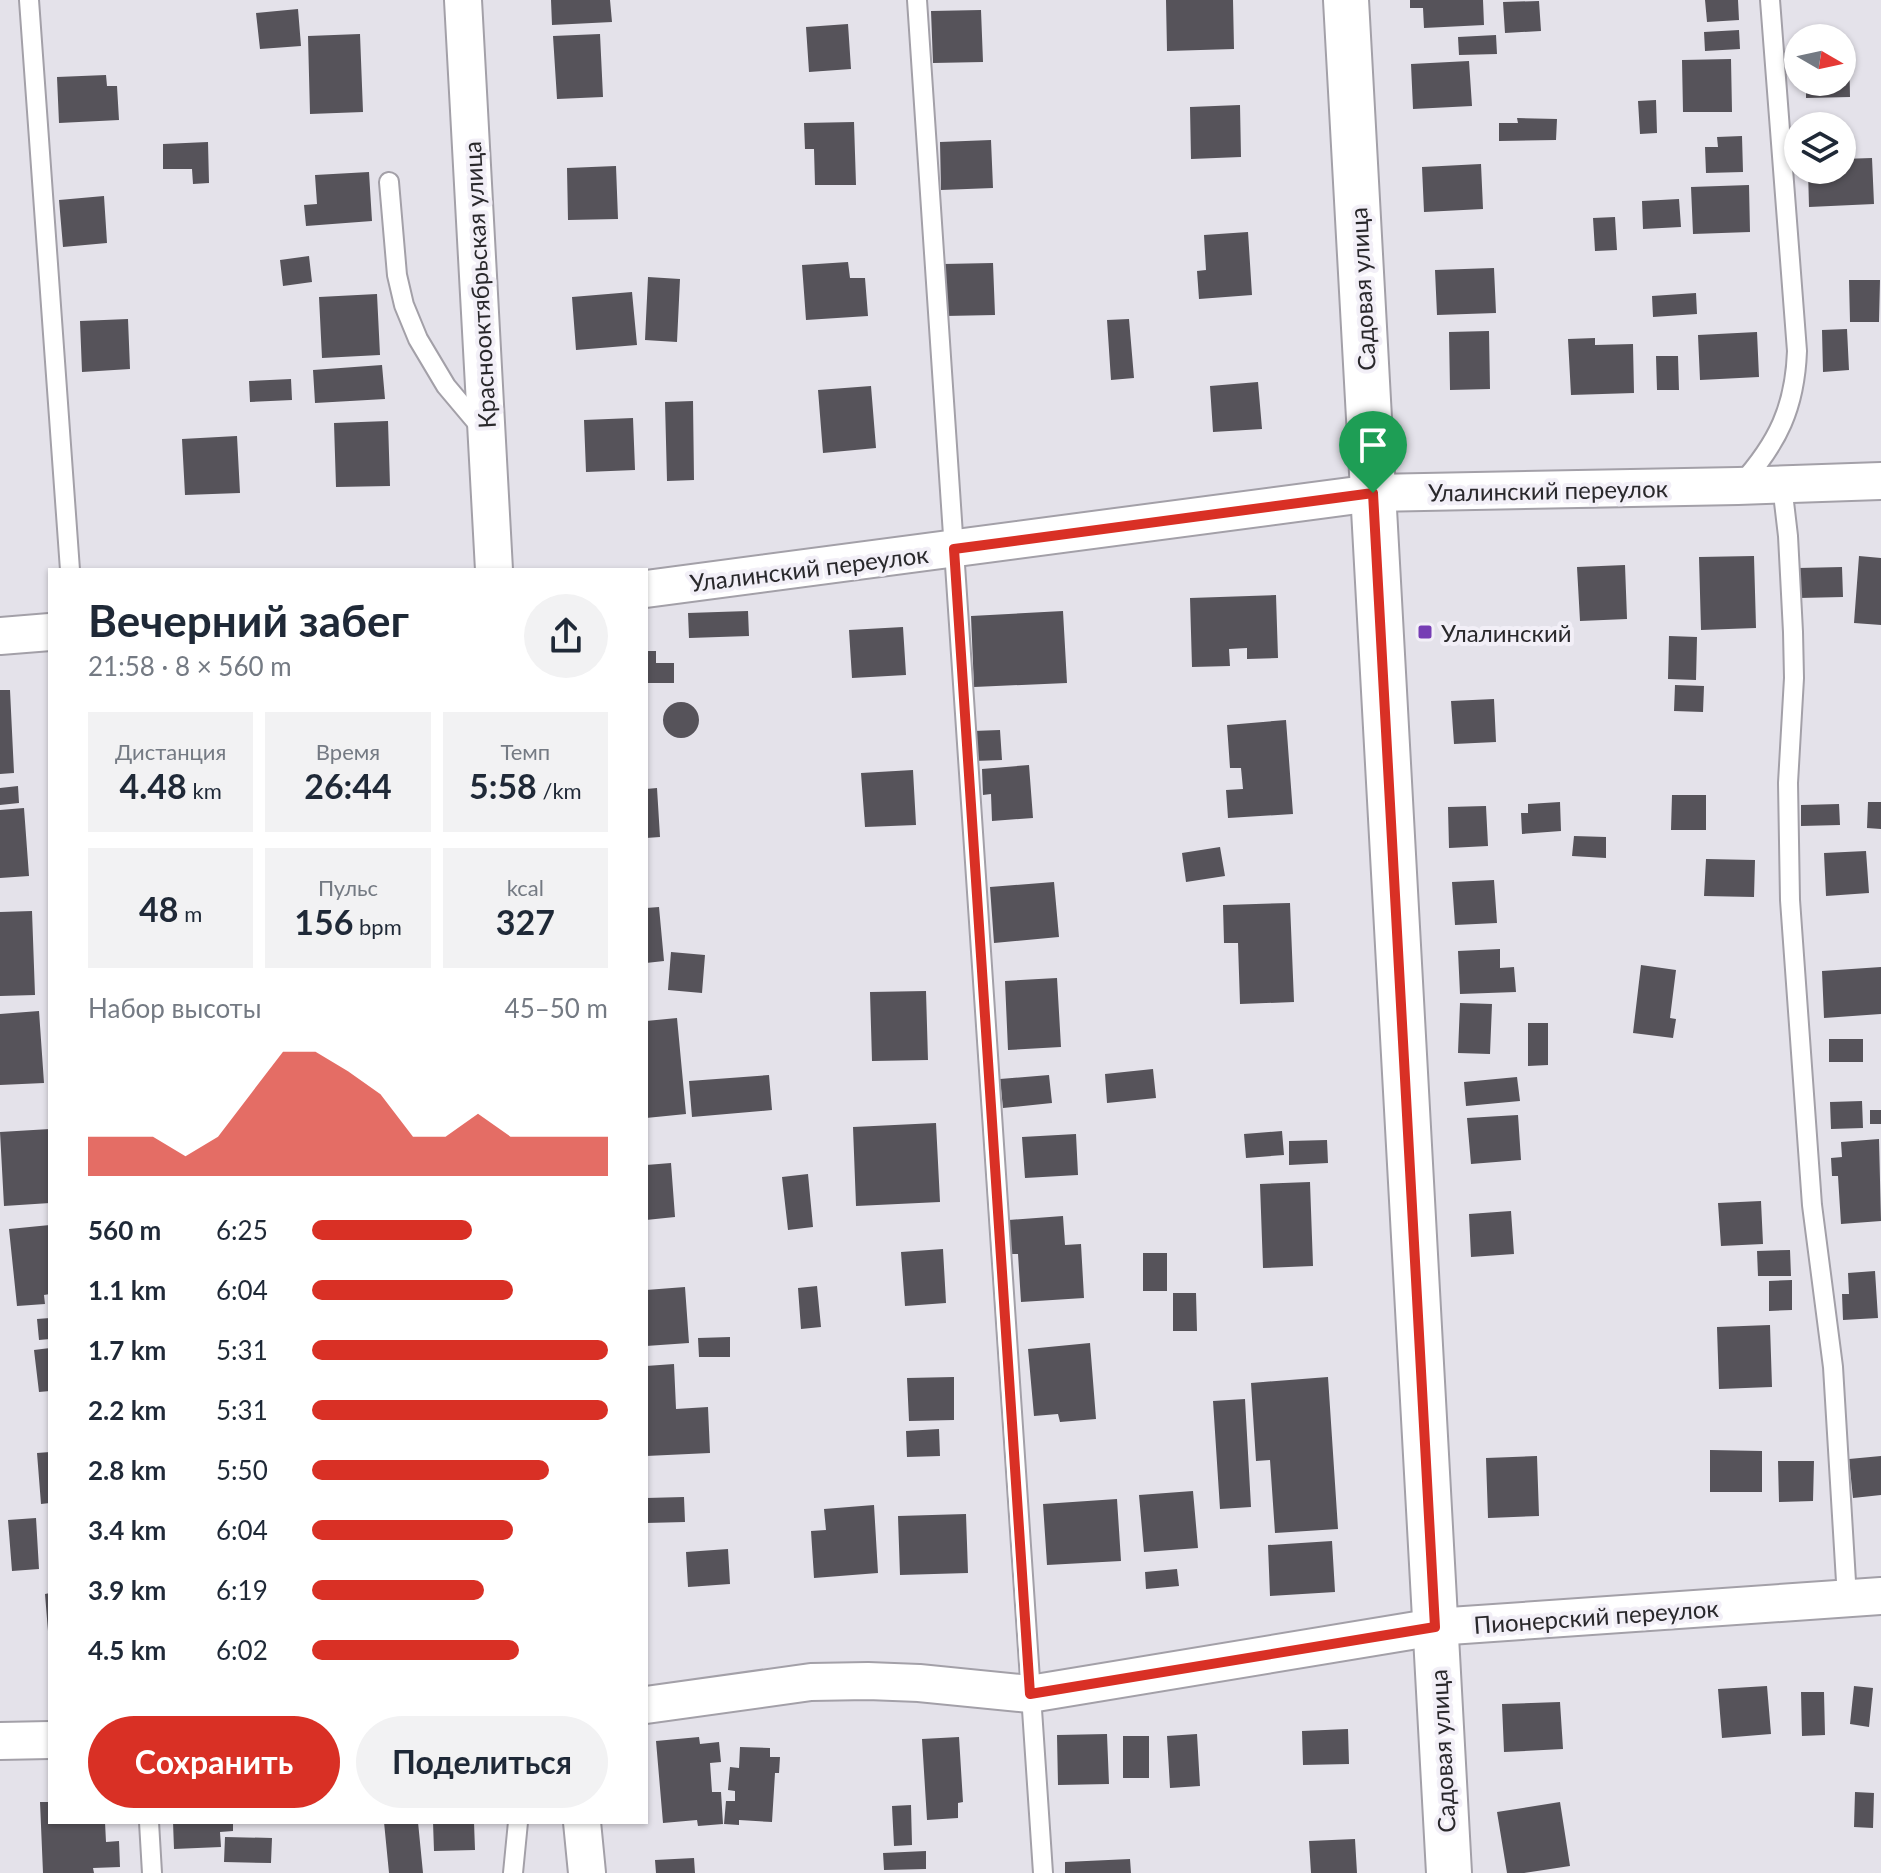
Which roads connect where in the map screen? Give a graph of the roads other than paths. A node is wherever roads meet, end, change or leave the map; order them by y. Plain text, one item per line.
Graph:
1 (29, 0) edge
2 (463, 0) edge
3 (917, 0) edge
4 (1346, 0) edge
5 (1770, 0) edge
6 (389, 182) dead end
7 (487, 434) junction
8 (1881, 481) edge
9 (1782, 485) junction
10 (1738, 486) junction
11 (1373, 493) junction
12 (954, 549) junction
13 (70, 568) edge
14 (494, 568) edge
15 (648, 589) edge
16 (48, 632) edge
17 (0, 636) edge
18 (1864, 1597) edge
19 (1435, 1627) junction
20 (1030, 1694) junction
21 (648, 1705) edge
22 (48, 1740) edge
23 (0, 1741) edge
24 (149, 1824) edge
25 (518, 1824) edge
26 (582, 1824) edge
27 (152, 1873) edge
28 (513, 1873) edge
29 (587, 1873) edge
30 (1043, 1873) edge
31 (1449, 1873) edge

1 - 13 lane
2 - 7 street, Краснооктябрьская улица
3 - 12 lane
4 - 11 main road, Садовая улица
5 - 10 lane
6 - 7 lane
7 - 14 street, Краснооктябрьская улица
8 - 9 street, Улалинский переулок
9 - 10 street, Улалинский переулок
9 - 18 lane
10 - 11 street, Улалинский переулок
11 - 12 street, Улалинский переулок
11 - 19 main road, Садовая улица
12 - 15 street, Улалинский переулок
12 - 20 lane
16 - 17 street
18 - 19 street, Пионерский переулок
19 - 20 street, Пионерский переулок
19 - 31 main road, Садовая улица
20 - 21 street, Пионерский переулок
20 - 30 lane
22 - 23 street
24 - 27 lane
25 - 28 lane
26 - 29 street

